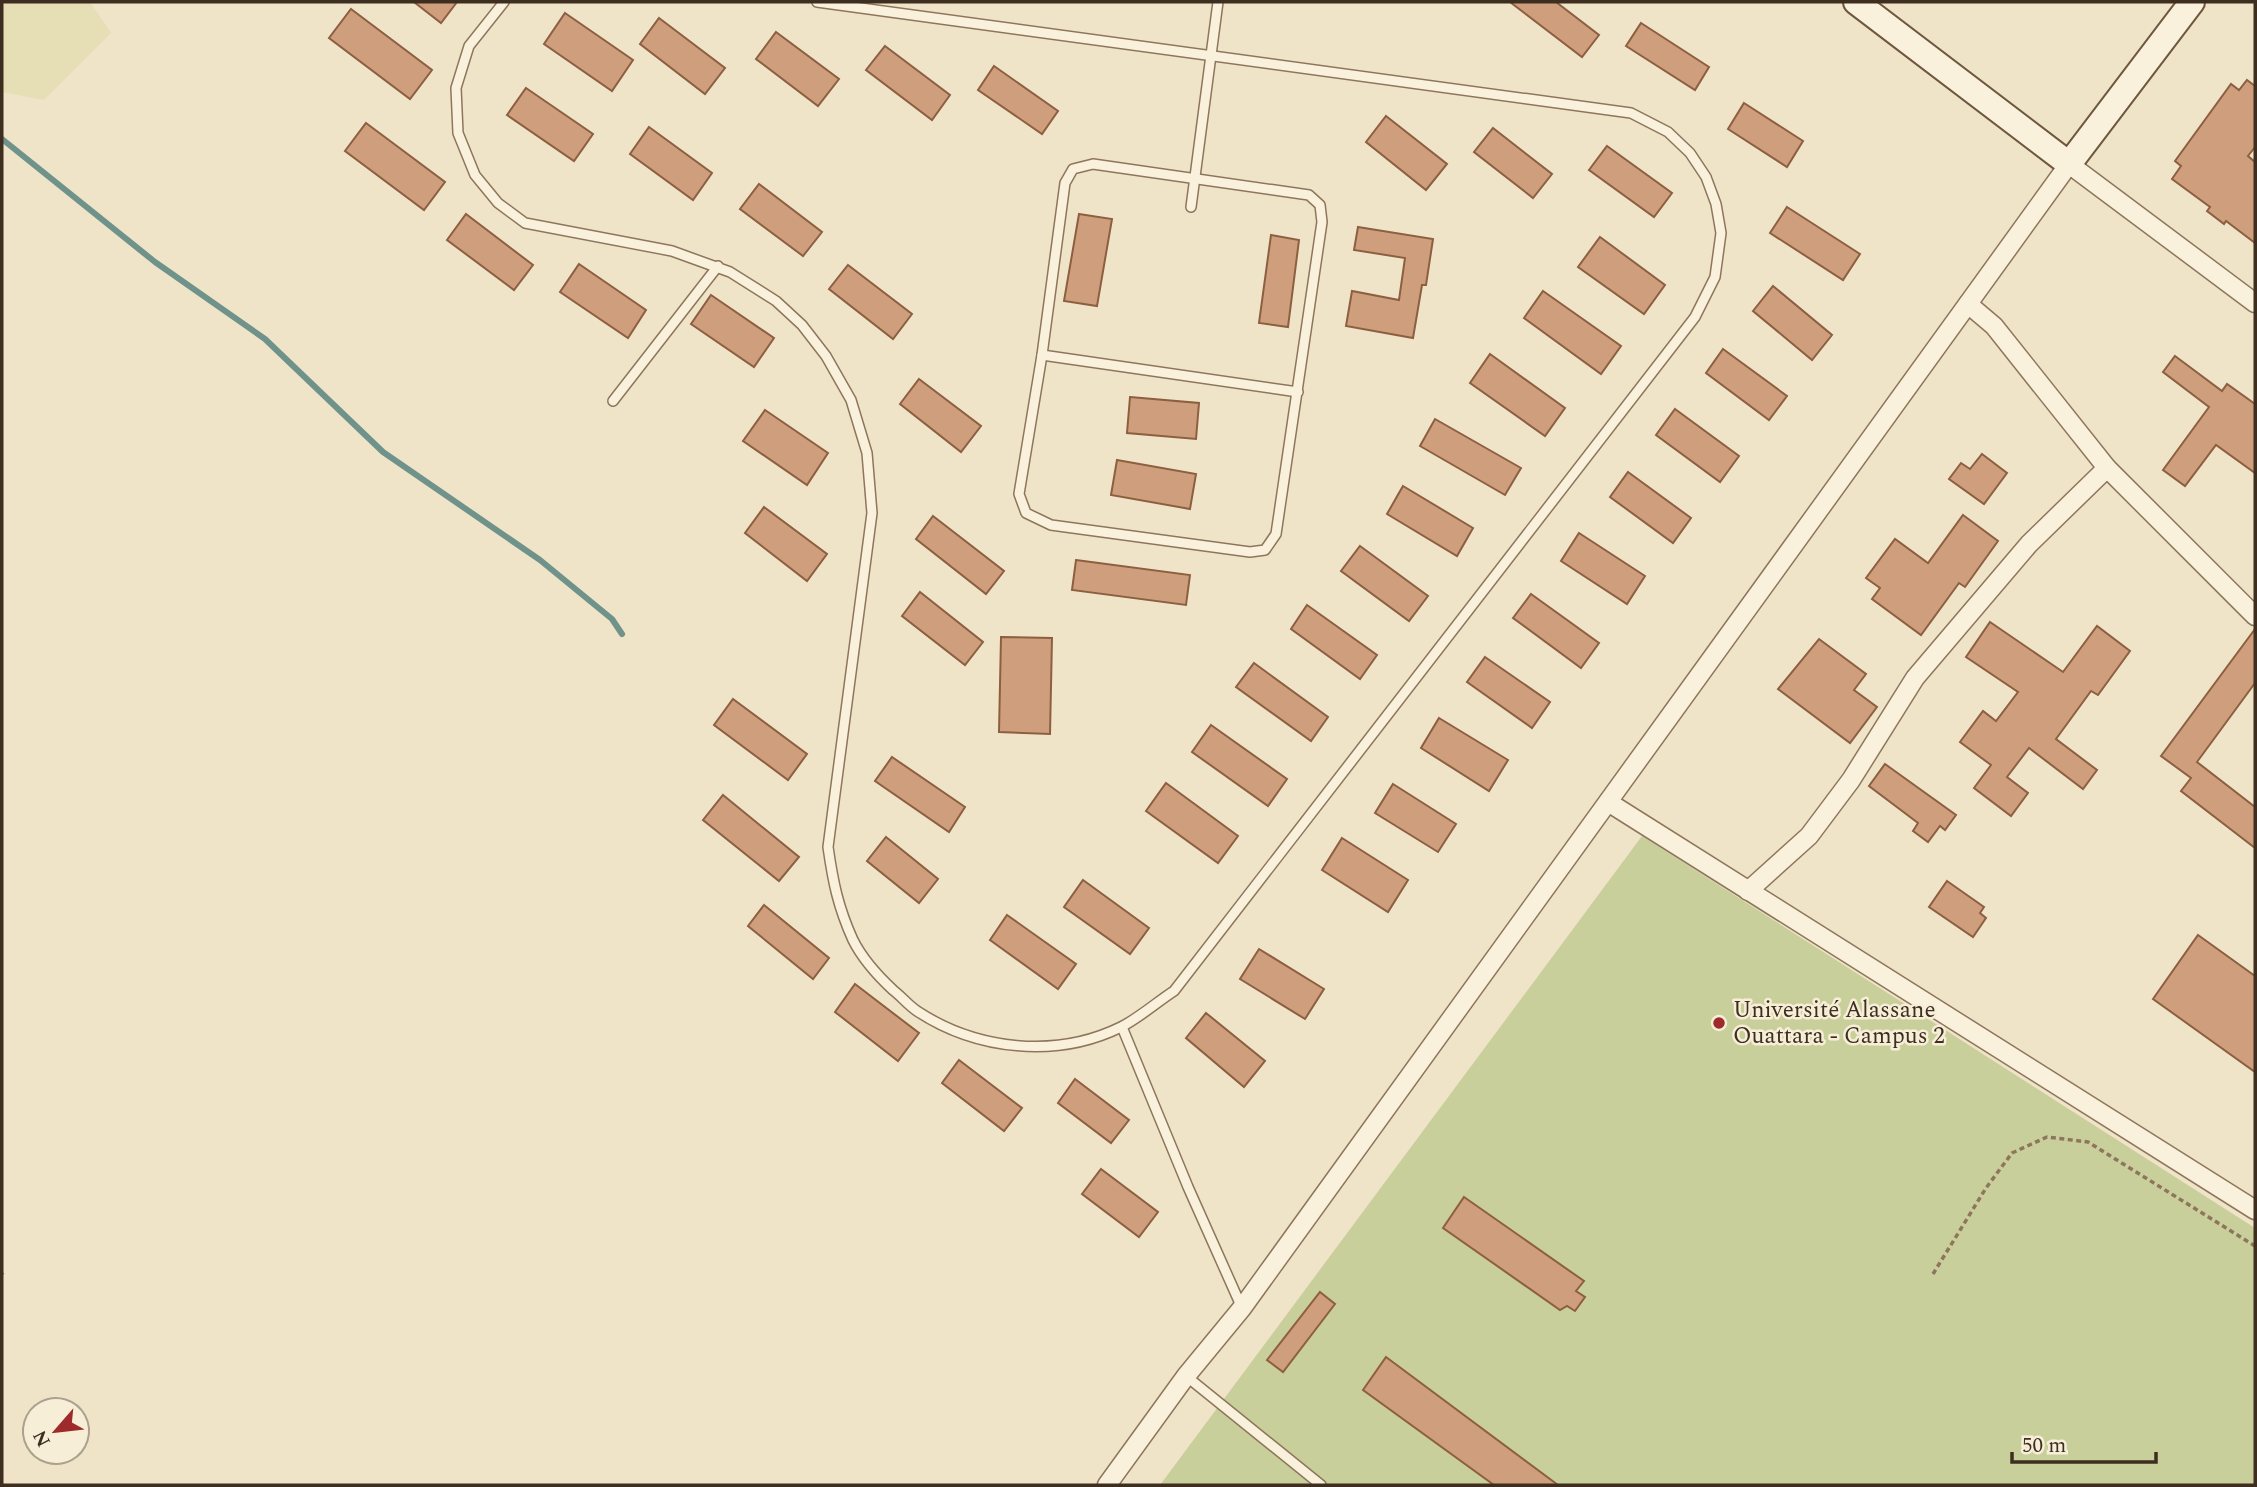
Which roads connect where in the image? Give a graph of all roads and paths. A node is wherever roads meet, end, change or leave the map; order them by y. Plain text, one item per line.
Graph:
1 (504, 2) edge
2 (817, 2) edge
3 (1219, 2) edge
4 (1856, 2) edge
5 (2192, 2) edge
6 (1212, 55) junction
7 (2069, 164) junction
8 (1195, 177) junction
9 (1191, 206) dead end
10 (718, 266) junction
11 (2255, 303) edge
12 (1968, 304) junction
13 (1042, 355) junction
14 (1298, 392) junction
15 (612, 401) dead end
16 (2107, 468) junction
17 (2255, 616) edge
18 (1608, 802) junction
19 (1748, 891) junction
20 (1122, 1027) junction
21 (2255, 1210) edge
22 (2255, 1246) edge
23 (1933, 1274) dead end
24 (1242, 1308) junction
25 (1186, 1376) junction
26 (1107, 1485) edge
27 (1321, 1485) edge

1 - 10 lane
2 - 6 lane
3 - 6 lane
4 - 7 street
5 - 7 street
6 - 8 lane
6 - 20 lane
7 - 11 street
7 - 12 street
8 - 9 lane
8 - 13 lane
8 - 14 lane
10 - 15 lane
10 - 20 lane
12 - 16 street
12 - 18 street
13 - 14 lane
13 - 14 lane
16 - 17 street
16 - 19 street
18 - 19 street
18 - 24 street
19 - 21 street
20 - 24 lane
22 - 23 path
24 - 25 street
25 - 26 street
25 - 27 lane

